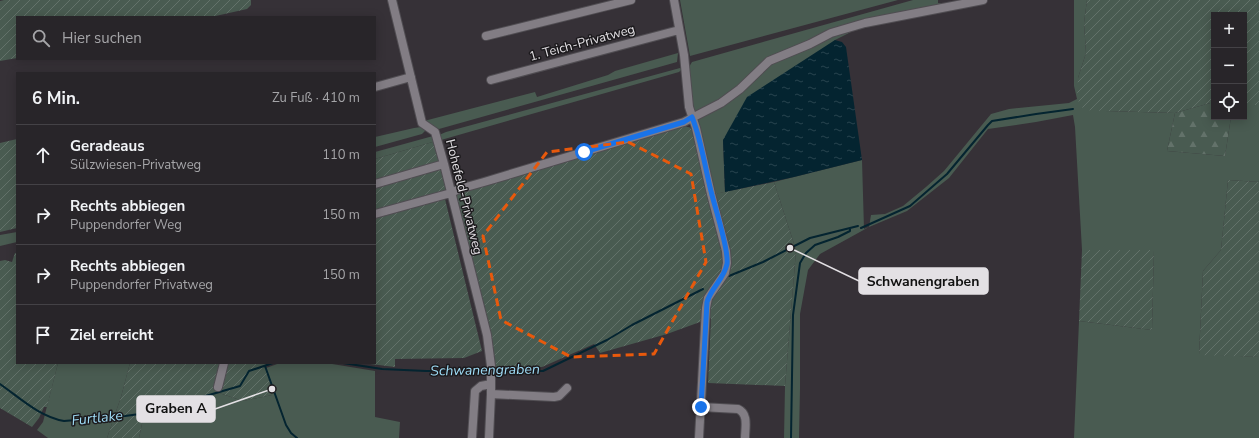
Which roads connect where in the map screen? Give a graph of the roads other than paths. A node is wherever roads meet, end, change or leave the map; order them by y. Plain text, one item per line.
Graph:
1 (392, 0) edge
2 (631, 0) edge
3 (674, 0) edge
4 (983, 0) edge
5 (679, 30) junction
6 (486, 36) dead end
7 (410, 77) junction
8 (491, 80) dead end
9 (376, 87) edge
10 (692, 117) junction
11 (444, 164) junction
12 (376, 184) edge
13 (452, 193) junction
14 (376, 214) edge
15 (224, 364) edge
16 (491, 381) junction
17 (218, 387) dead end
18 (567, 388) dead end
19 (491, 394) junction
20 (701, 407) junction
21 (472, 438) edge
22 (489, 438) edge
23 (699, 438) edge
24 (745, 438) edge

1 - 7 street, Hohefeld-Privatweg
2 - 6 street
3 - 5 street
4 - 10 street
5 - 8 street, 1. Teich-Privatweg
5 - 10 street
7 - 9 street
7 - 11 street, Hohefeld-Privatweg
10 - 13 street
10 - 20 street
11 - 12 street
11 - 13 street, Hohefeld-Privatweg
13 - 14 street
13 - 16 street, Hohefeld-Privatweg
15 - 17 street
16 - 19 street, Hohefeld-Privatweg
16 - 21 street
18 - 19 street
19 - 22 street, Hohefeld-Privatweg
20 - 23 street
20 - 24 street

